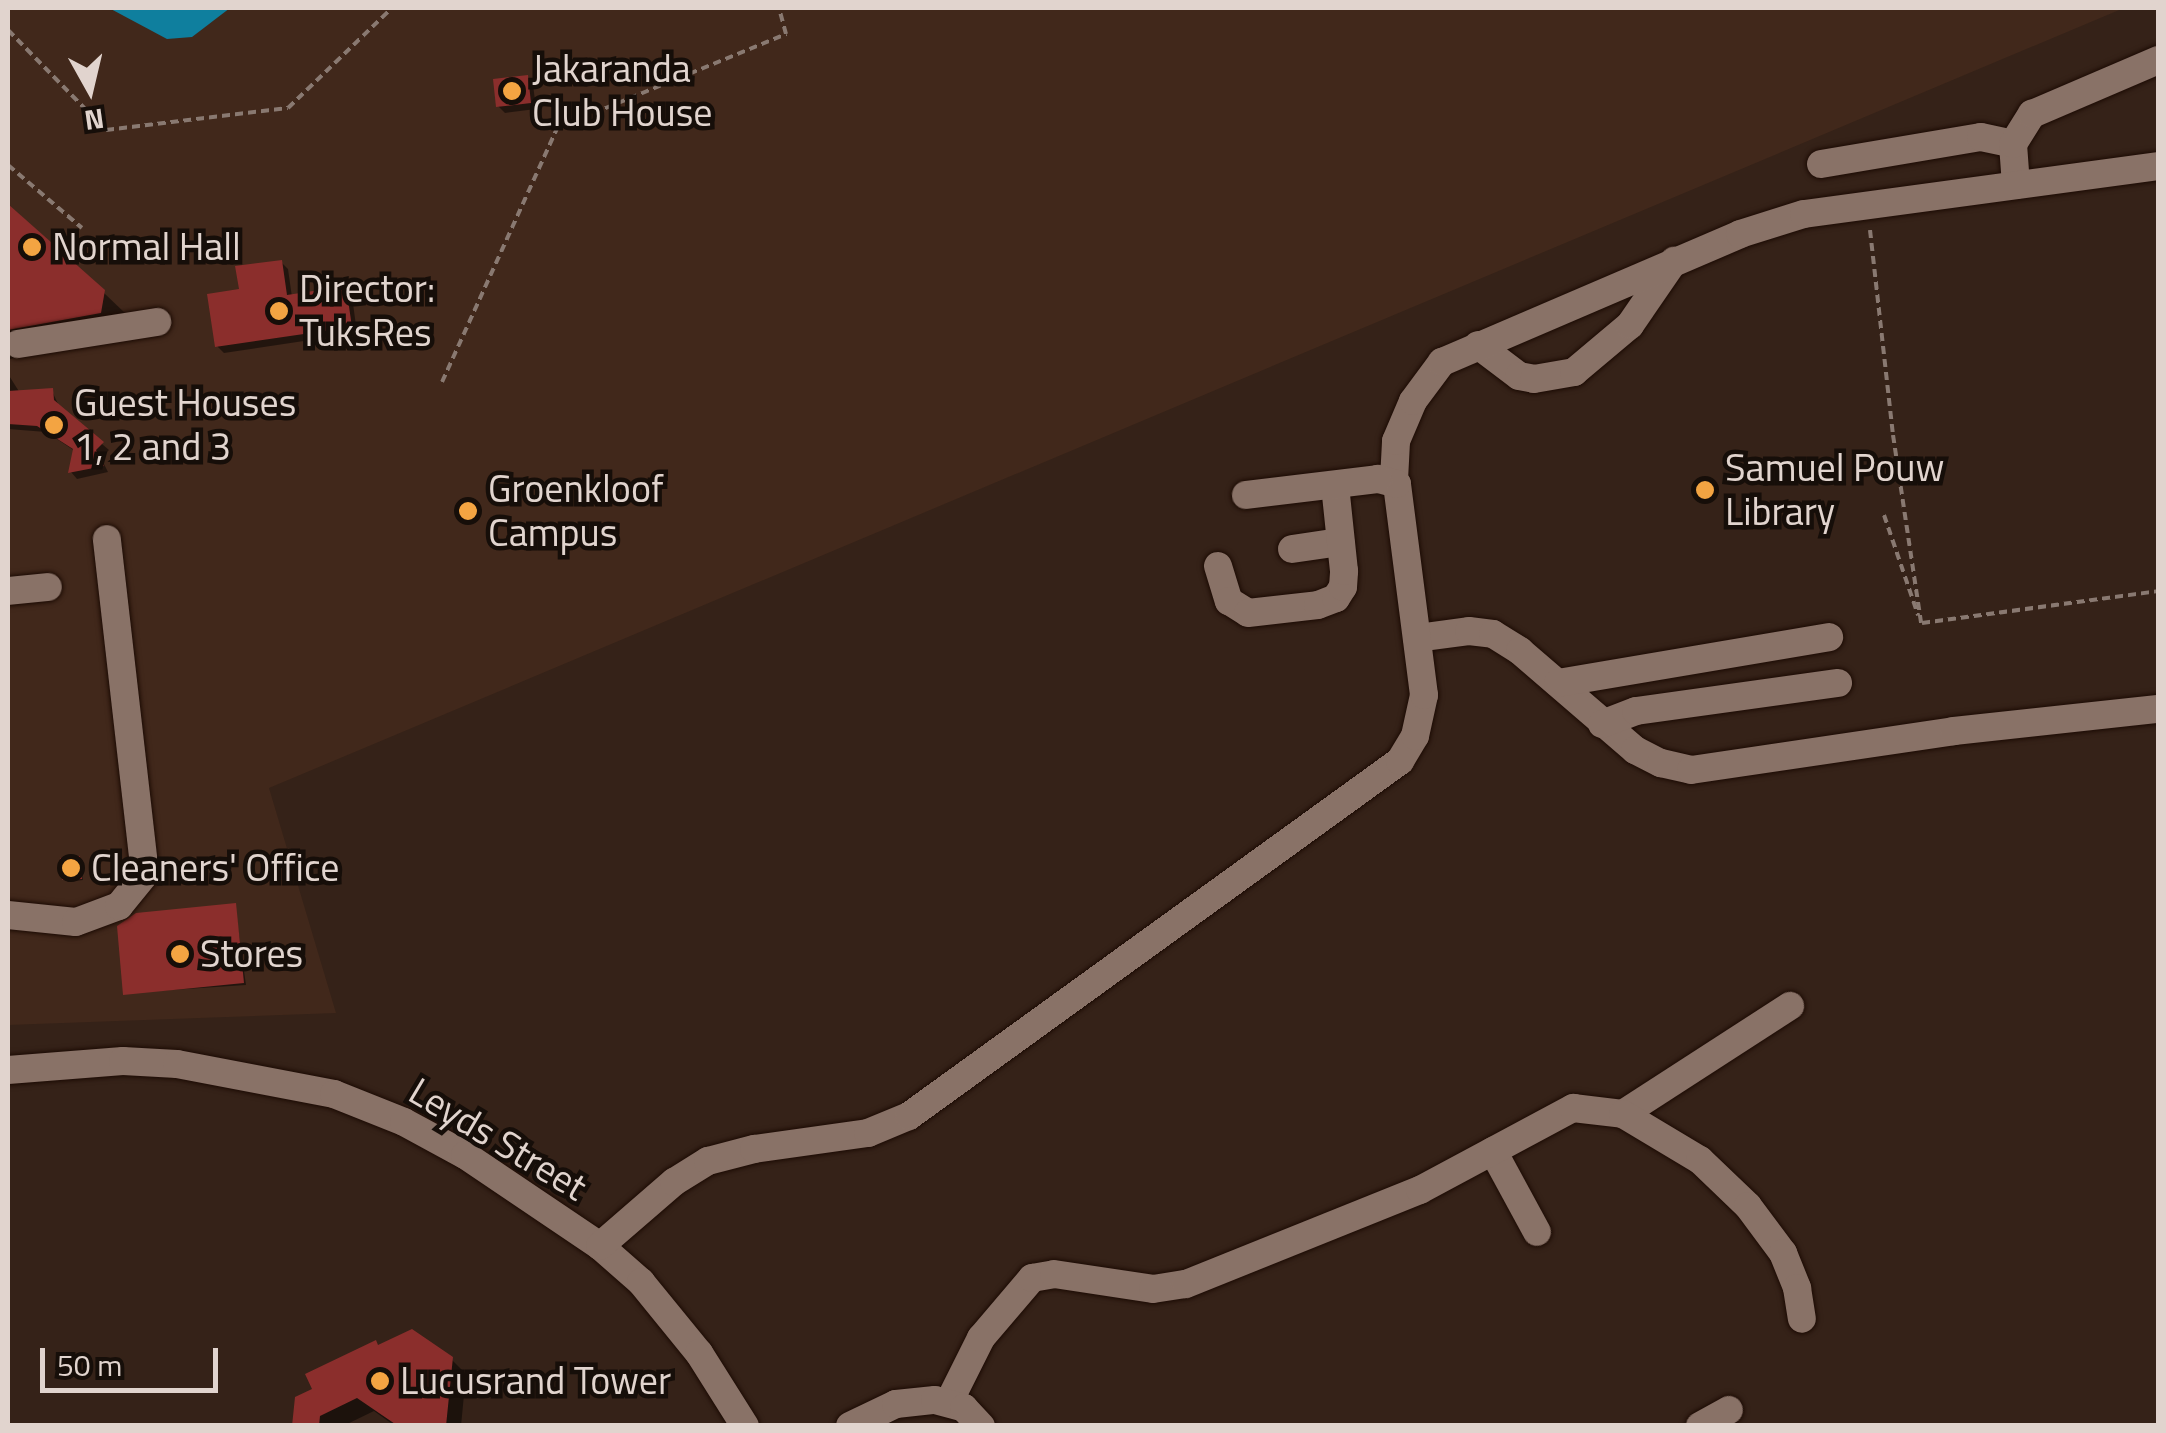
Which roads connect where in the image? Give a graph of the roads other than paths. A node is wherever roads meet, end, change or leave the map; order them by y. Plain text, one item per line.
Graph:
1 (2158, 60) edge
2 (2013, 144) junction
3 (1821, 164) dead end
4 (2158, 166) edge
5 (2016, 185) junction
6 (1674, 261) junction
7 (157, 322) dead end
8 (18, 344) dead end
9 (1478, 345) junction
10 (1394, 480) junction
11 (1335, 486) junction
12 (1246, 496) dead end
13 (1340, 542) junction
14 (1292, 549) dead end
15 (1218, 566) dead end
16 (48, 586) dead end
17 (8, 591) edge
18 (1829, 637) dead end
19 (1417, 638) junction
20 (1838, 682) dead end
21 (1558, 683) junction
22 (2158, 708) edge
23 (1602, 724) junction
24 (8, 902) edge
25 (8, 914) edge
26 (1790, 1006) dead end
27 (8, 1070) edge
28 (1623, 1114) junction
29 (1493, 1150) junction
30 (1537, 1232) dead end
31 (600, 1246) junction
32 (1802, 1319) dead end
33 (949, 1402) junction
34 (1729, 1410) dead end
35 (745, 1426) edge
36 (850, 1426) edge
37 (981, 1426) edge
38 (1700, 1426) edge

1 - 2 street
2 - 3 street
2 - 5 street
4 - 5 street
5 - 6 street
6 - 9 street
6 - 9 street
7 - 8 street
9 - 10 street
10 - 11 street
10 - 19 street
11 - 12 street
11 - 13 street
13 - 14 street
13 - 15 street
16 - 17 street
18 - 21 street
19 - 21 street
19 - 31 street
20 - 23 street
21 - 23 street
22 - 23 street
24 - 25 street
26 - 28 street
27 - 31 street, Leyds Street
28 - 29 street
28 - 32 street
29 - 30 street
29 - 33 street
31 - 35 street, Leyds Street
33 - 36 street
33 - 37 street
34 - 38 street

